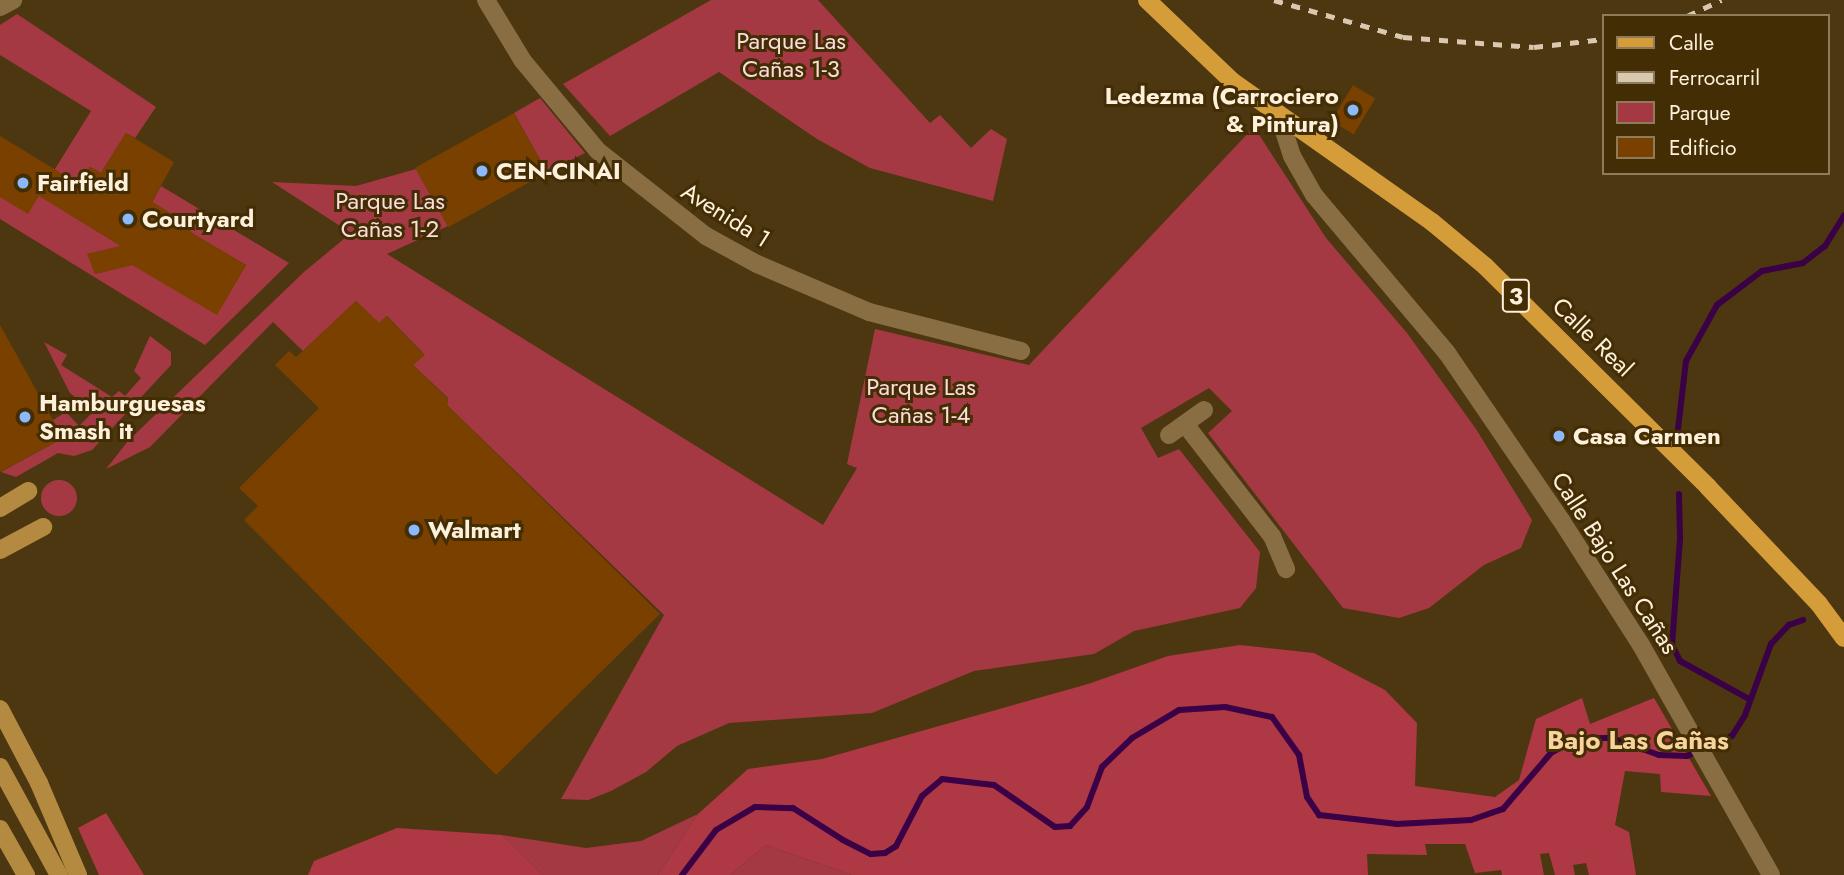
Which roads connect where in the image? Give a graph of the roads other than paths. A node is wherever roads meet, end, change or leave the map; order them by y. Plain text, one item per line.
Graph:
1 (13, 0) edge
2 (486, 0) edge
3 (1147, 0) edge
4 (0, 7) edge
5 (1280, 119) junction
6 (1021, 351) dead end
7 (1204, 410) dead end
8 (1185, 424) junction
9 (1169, 435) dead end
10 (28, 491) dead end
11 (0, 508) edge
12 (43, 527) dead end
13 (0, 550) edge
14 (1286, 569) dead end
15 (1844, 638) edge
16 (0, 709) edge
17 (0, 767) edge
18 (0, 829) edge
19 (26, 875) edge
20 (59, 875) edge
21 (78, 875) edge
22 (1771, 875) edge

1 - 4 street
2 - 6 street, Avenida 1
3 - 5 main road, Calle Real / 3
5 - 15 main road, Calle Real / 3
5 - 22 street, Calle Bajo Las Cañas
7 - 8 street
8 - 9 street
8 - 14 street
10 - 11 main road
12 - 13 main road
16 - 21 main road
17 - 20 main road
18 - 19 main road

